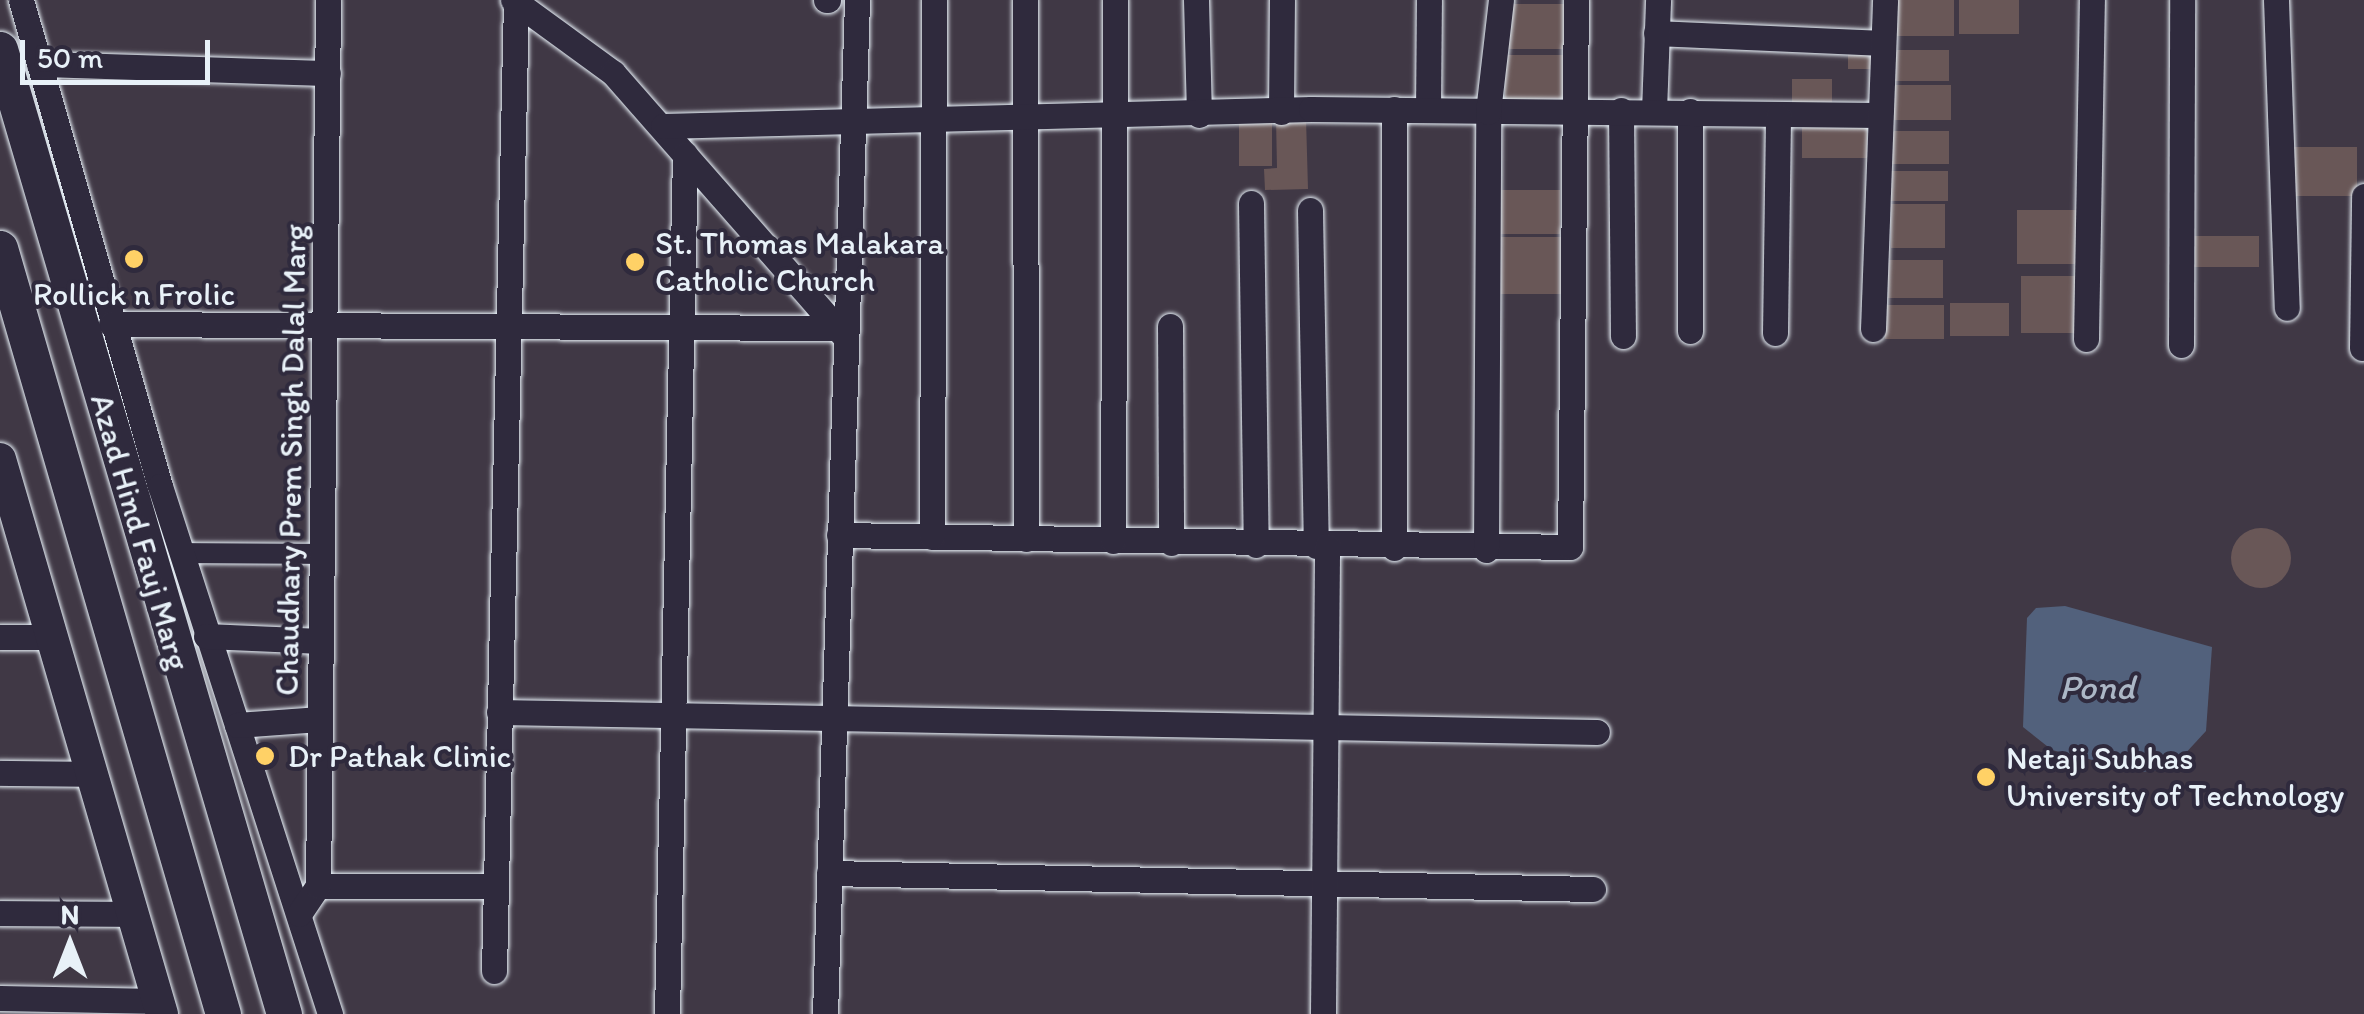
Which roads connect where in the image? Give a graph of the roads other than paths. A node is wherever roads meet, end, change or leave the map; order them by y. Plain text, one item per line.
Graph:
1 (21, 0) edge
2 (328, 0) edge
3 (857, 0) edge
4 (934, 0) edge
5 (1024, 0) edge
6 (1115, 0) edge
7 (1196, 0) edge
8 (1282, 0) edge
9 (1429, 0) edge
10 (1501, 0) edge
11 (1576, 0) edge
12 (1658, 0) edge
13 (1884, 0) edge
14 (2092, 0) edge
15 (2182, 0) edge
16 (2276, 0) edge
17 (514, 2) edge
18 (1656, 34) junction
19 (1883, 43) junction
20 (0, 49) edge
21 (39, 64) junction
22 (328, 73) junction
23 (1428, 109) junction
24 (1394, 110) junction
25 (1622, 110) junction
26 (1654, 111) junction
27 (1690, 111) junction
28 (1281, 112) junction
29 (1488, 112) junction
30 (1575, 113) junction
31 (1199, 114) junction
32 (1880, 114) junction
33 (1778, 116) junction
34 (1117, 117) junction
35 (1024, 119) junction
36 (936, 121) junction
37 (852, 124) junction
38 (662, 126) junction
39 (684, 154) junction
40 (2364, 196) edge
41 (1251, 203) dead end
42 (1310, 210) dead end
43 (0, 248) edge
44 (2286, 308) dead end
45 (10, 320) edge
46 (111, 324) junction
47 (1170, 326) dead end
48 (1873, 329) dead end
49 (328, 330) junction
50 (683, 331) junction
51 (1690, 331) dead end
52 (506, 332) junction
53 (841, 333) junction
54 (1775, 333) dead end
55 (1622, 336) dead end
56 (2086, 339) dead end
57 (2181, 345) dead end
58 (2362, 348) edge
59 (0, 458) edge
60 (6, 496) edge
61 (838, 535) junction
62 (932, 537) junction
63 (1026, 539) junction
64 (1113, 541) junction
65 (1172, 542) junction
66 (1256, 545) junction
67 (1322, 546) junction
68 (1394, 548) junction
69 (1486, 550) junction
70 (181, 553) junction
71 (323, 554) junction
72 (206, 636) junction
73 (0, 637) edge
74 (52, 637) junction
75 (322, 641) junction
76 (499, 712) junction
77 (676, 713) junction
78 (831, 714) junction
79 (320, 719) junction
80 (1325, 724) junction
81 (237, 725) junction
82 (1597, 732) dead end
83 (0, 773) edge
84 (92, 774) junction
85 (829, 873) junction
86 (1326, 884) junction
87 (318, 886) junction
88 (496, 886) junction
89 (1594, 889) dead end
90 (0, 913) edge
91 (133, 914) junction
92 (299, 914) junction
93 (494, 971) dead end
94 (0, 998) edge
95 (160, 1008) edge
96 (223, 1014) edge
97 (284, 1014) edge
98 (330, 1014) edge
99 (667, 1014) edge
100 (824, 1014) edge
101 (1323, 1014) edge

1 - 21 street
2 - 22 street, Chaudhary Prem Singh Dalal Marg
3 - 37 street
4 - 36 street
5 - 35 street
6 - 34 street
7 - 31 street
8 - 28 street
9 - 23 street
10 - 29 street
11 - 30 street
12 - 18 street
13 - 19 street
14 - 56 street
15 - 57 street
16 - 44 street
17 - 38 street
17 - 52 street
18 - 19 street
18 - 26 street
19 - 32 street
20 - 97 main road, Azad Hind Fauj Marg
21 - 22 street
21 - 46 street
22 - 49 street, Chaudhary Prem Singh Dalal Marg
23 - 24 street
23 - 29 street
24 - 28 street
24 - 68 street
25 - 26 street
25 - 30 street
25 - 55 street
26 - 27 street
27 - 33 street
27 - 51 street
28 - 31 street
29 - 30 street
29 - 69 street
30 - 69 street
31 - 34 street
32 - 33 street
32 - 48 street
33 - 54 street
34 - 35 street
34 - 64 street
35 - 36 street
35 - 63 street
36 - 37 street
36 - 62 street
37 - 38 street
37 - 53 street
38 - 39 street
39 - 50 street
39 - 53 street
40 - 58 street
41 - 66 street
42 - 67 street
43 - 45 main road, Azad Hind Fauj Marg
45 - 96 main road, Azad Hind Fauj Marg
46 - 49 street
46 - 70 street
47 - 65 street
49 - 52 street
49 - 71 street, Chaudhary Prem Singh Dalal Marg
50 - 52 street
50 - 53 street
50 - 77 street
52 - 76 street
53 - 61 street
59 - 60 street
60 - 74 street
61 - 62 street
61 - 78 street
62 - 63 street
63 - 64 street
64 - 65 street
65 - 66 street
66 - 67 street
67 - 68 street
67 - 80 street
68 - 69 street
70 - 71 street
70 - 72 street
71 - 75 street, Chaudhary Prem Singh Dalal Marg
72 - 75 street
72 - 81 street
73 - 74 street
74 - 84 street
75 - 79 street, Chaudhary Prem Singh Dalal Marg
76 - 77 street
76 - 88 street
77 - 78 street
77 - 99 street
78 - 80 street
78 - 85 street
79 - 81 street
79 - 87 street, Chaudhary Prem Singh Dalal Marg
80 - 82 street
80 - 86 street
81 - 92 street
83 - 84 street
84 - 91 street
85 - 86 street
85 - 100 street
86 - 89 street
86 - 101 street
87 - 88 street
87 - 92 street
88 - 93 street
90 - 91 street
91 - 95 street
92 - 98 street
94 - 95 street

